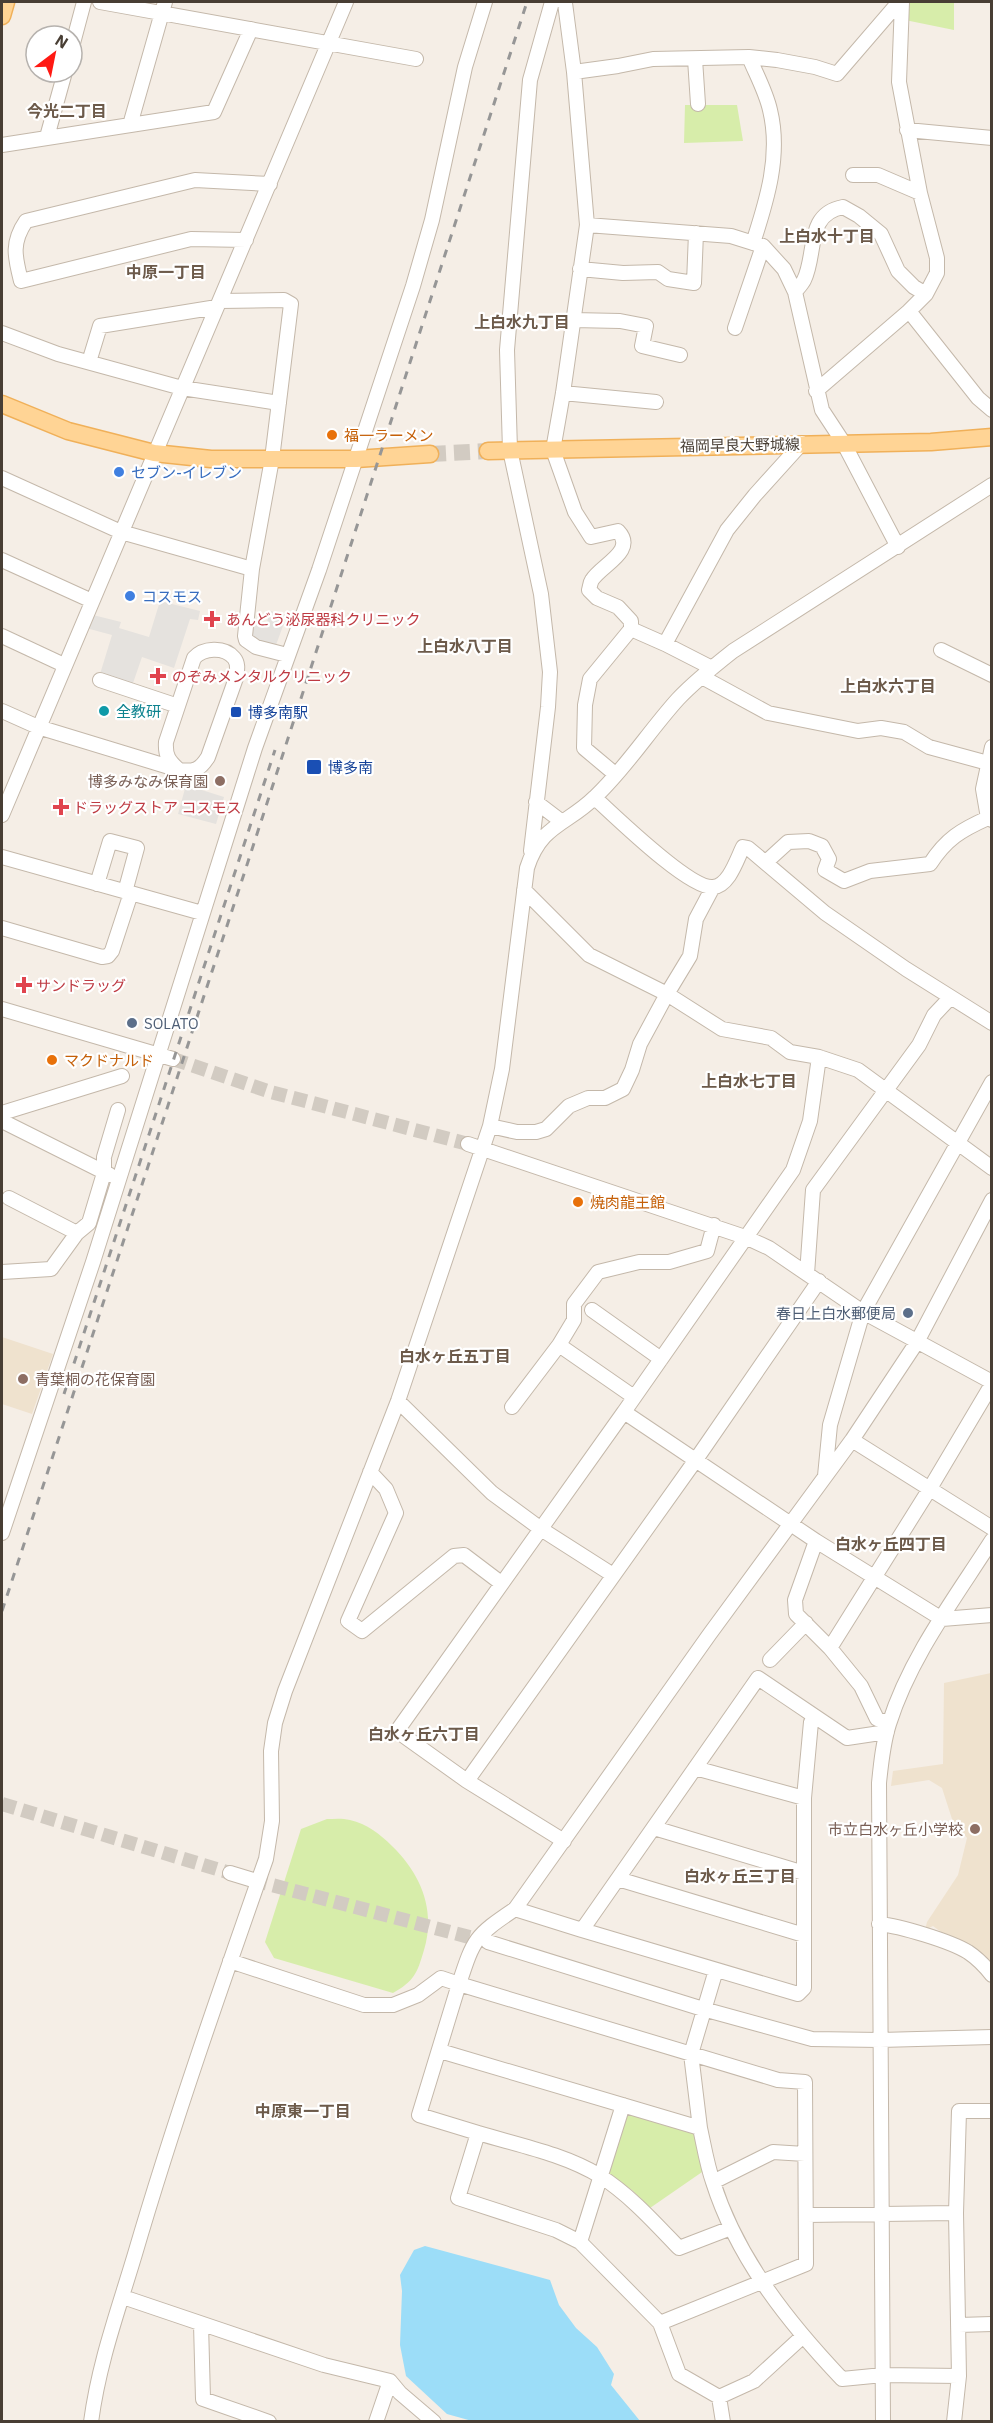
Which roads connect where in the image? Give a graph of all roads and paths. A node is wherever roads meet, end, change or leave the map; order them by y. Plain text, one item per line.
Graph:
1 (6, 2) edge
2 (84, 2) edge
3 (100, 2) edge
4 (346, 2) edge
5 (485, 2) edge
6 (552, 2) edge
7 (563, 2) edge
8 (900, 2) edge
9 (163, 7) edge
10 (2, 16) edge
11 (78, 24) edge
12 (251, 29) junction
13 (328, 43) junction
14 (749, 57) junction
15 (416, 59) dead end
16 (695, 59) junction
17 (574, 72) junction
18 (62, 84) edge
19 (699, 104) dead end
20 (130, 125) junction
21 (907, 130) junction
22 (47, 137) junction
23 (992, 138) edge
24 (2, 145) edge
25 (854, 175) dead end
26 (270, 184) junction
27 (920, 193) junction
28 (587, 225) junction
29 (696, 233) junction
30 (246, 240) junction
31 (758, 245) junction
32 (580, 270) junction
33 (795, 292) junction
34 (926, 294) junction
35 (219, 304) junction
36 (909, 311) junction
37 (573, 320) junction
38 (735, 328) dead end
39 (2, 333) edge
40 (672, 349) dead end
41 (89, 362) junction
42 (182, 388) junction
43 (816, 392) junction
44 (563, 393) junction
45 (656, 402) dead end
46 (279, 403) junction
47 (2, 404) edge
48 (992, 410) edge
49 (992, 437) edge
50 (843, 442) junction
51 (802, 443) junction
52 (510, 450) junction
53 (553, 450) junction
54 (488, 451) tunnel mouth
55 (154, 453) junction
56 (430, 454) tunnel mouth
57 (272, 459) junction
58 (356, 459) junction
59 (2, 478) edge
60 (992, 485) edge
61 (121, 532) junction
62 (898, 547) junction
63 (2, 560) edge
64 (252, 569) junction
65 (92, 601) junction
66 (631, 629) junction
67 (2, 636) edge
68 (665, 644) junction
69 (941, 650) dead end
70 (287, 655) junction
71 (64, 665) junction
72 (707, 673) junction
73 (992, 675) edge
74 (100, 680) dead end
75 (178, 706) junction
76 (2, 711) edge
77 (38, 728) junction
78 (166, 742) junction
79 (992, 747) edge
80 (136, 758) junction
81 (988, 763) junction
82 (179, 770) junction
83 (615, 774) junction
84 (6, 792) edge
85 (595, 798) junction
86 (536, 802) junction
87 (2, 814) edge
88 (990, 819) edge
89 (561, 821) junction
90 (531, 854) junction
91 (2, 857) edge
92 (766, 862) junction
93 (97, 884) junction
94 (713, 887) junction
95 (524, 890) junction
96 (128, 892) junction
97 (202, 914) junction
98 (2, 928) edge
99 (667, 994) junction
100 (950, 998) junction
101 (2, 1009) edge
102 (992, 1023) edge
103 (159, 1055) junction
104 (819, 1057) junction
105 (173, 1059) tunnel mouth
106 (122, 1076) dead end
107 (992, 1082) edge
108 (886, 1089) junction
109 (118, 1110) dead end
110 (2, 1113) edge
111 (2, 1121) edge
112 (490, 1126) junction
113 (468, 1144) tunnel mouth
114 (957, 1144) junction
115 (483, 1150) junction
116 (992, 1168) edge
117 (111, 1175) junction
118 (9, 1198) dead end
119 (992, 1200) edge
120 (714, 1226) junction
121 (77, 1233) junction
122 (745, 1237) junction
123 (2, 1272) edge
124 (813, 1277) junction
125 (592, 1310) dead end
126 (863, 1312) junction
127 (917, 1342) junction
128 (559, 1345) junction
129 (661, 1359) junction
130 (992, 1383) edge
131 (634, 1397) junction
132 (398, 1401) junction
133 (512, 1407) dead end
134 (624, 1412) junction
135 (852, 1440) junction
136 (695, 1461) junction
137 (370, 1472) junction
138 (825, 1478) junction
139 (929, 1490) junction
140 (789, 1524) junction
141 (992, 1528) edge
142 (541, 1529) junction
143 (2, 1533) edge
144 (992, 1540) edge
145 (816, 1541) junction
146 (614, 1575) junction
147 (875, 1578) junction
148 (501, 1583) junction
149 (992, 1615) edge
150 (942, 1619) junction
151 (806, 1623) junction
152 (830, 1648) junction
153 (771, 1660) dead end
154 (817, 1718) junction
155 (888, 1727) junction
156 (695, 1768) junction
157 (466, 1781) junction
158 (804, 1798) junction
159 (654, 1828) junction
160 (564, 1841) junction
161 (230, 1873) tunnel mouth
162 (804, 1873) junction
163 (253, 1880) tunnel mouth
164 (618, 1880) junction
165 (515, 1909) junction
166 (879, 1924) junction
167 (582, 1930) junction
168 (804, 1935) junction
169 (488, 1942) tunnel mouth
170 (230, 1961) junction
171 (716, 1970) junction
172 (992, 1975) edge
173 (459, 1984) junction
174 (703, 2009) junction
175 (992, 2037) edge
176 (880, 2040) junction
177 (440, 2051) junction
178 (691, 2054) junction
179 (623, 2105) junction
180 (992, 2111) edge
181 (700, 2128) junction
182 (478, 2133) junction
183 (805, 2154) junction
184 (601, 2177) junction
185 (713, 2182) junction
186 (956, 2213) junction
187 (882, 2214) junction
188 (806, 2215) junction
189 (731, 2228) junction
190 (580, 2242) junction
191 (762, 2281) junction
192 (123, 2296) junction
193 (660, 2323) junction
194 (201, 2324) junction
195 (992, 2324) edge
196 (959, 2325) junction
197 (802, 2337) junction
198 (883, 2375) junction
199 (959, 2376) junction
200 (390, 2380) junction
201 (719, 2397) junction
202 (91, 2421) edge
203 (269, 2421) edge
204 (376, 2421) edge
205 (434, 2421) edge
206 (723, 2421) edge
207 (883, 2421) edge
208 (954, 2421) edge

1 - 10 main road
2 - 11 street
3 - 9 street
4 - 13 street
5 - 58 street
6 - 52 street
7 - 17 street
8 - 14 street
8 - 21 street
9 - 12 street
9 - 20 street
12 - 13 street
12 - 20 street
13 - 15 street
13 - 26 street
14 - 16 street
14 - 31 street
16 - 17 street
16 - 19 street
17 - 28 street
18 - 22 street
20 - 22 street
21 - 23 street
21 - 27 street
22 - 24 street
25 - 27 street
26 - 30 street
26 - 30 street
27 - 34 street
28 - 29 street
28 - 32 street
29 - 31 street
29 - 32 street
30 - 35 street
31 - 33 street
31 - 38 street
32 - 37 street
33 - 34 street
33 - 43 street
34 - 36 street
35 - 41 street
35 - 42 street
35 - 46 street
36 - 43 street
36 - 48 street
37 - 40 street
37 - 44 street
39 - 41 street
41 - 42 street
42 - 46 street
42 - 55 street
43 - 50 street
44 - 45 street
44 - 53 street
46 - 57 street
47 - 55 main road
49 - 50 main road, 福岡早良大野城線
50 - 51 main road, 福岡早良大野城線
50 - 62 street
51 - 53 main road, 福岡早良大野城線
51 - 68 street
52 - 53 main road, 福岡早良大野城線
52 - 54 main road, 福岡早良大野城線
52 - 86 street
53 - 66 street
55 - 57 main road
55 - 61 street
56 - 58 main road
57 - 58 main road
57 - 64 street
58 - 70 street
59 - 61 street
60 - 62 street
61 - 64 street
61 - 65 street
62 - 72 street
63 - 65 street
64 - 70 street
65 - 71 street
66 - 68 street
66 - 83 street
67 - 71 street
68 - 72 street
69 - 73 street
70 - 97 street
71 - 77 street
72 - 81 street
72 - 83 street
74 - 75 street
75 - 78 street
75 - 82 street
76 - 77 street
77 - 80 street
77 - 84 street
78 - 80 street
78 - 82 street
79 - 81 street
80 - 82 street
81 - 88 street
83 - 85 street
84 - 87 street
85 - 89 street
85 - 94 street
86 - 89 street
86 - 90 street
88 - 92 street
89 - 90 street
90 - 95 street
91 - 93 street
92 - 94 street
92 - 100 street
93 - 96 street
93 - 96 street
94 - 99 street
95 - 99 street
95 - 112 street
96 - 97 street
96 - 98 street
97 - 103 street
99 - 104 street
99 - 112 street
100 - 102 street
100 - 108 street
101 - 103 street
103 - 105 street
103 - 117 street
104 - 108 street
104 - 122 street
106 - 110 street
107 - 114 street
108 - 114 street
108 - 124 street
109 - 117 street
111 - 117 street
112 - 115 street
113 - 115 street
114 - 116 street
114 - 126 street
115 - 120 street
115 - 132 street
117 - 121 street
117 - 143 street
118 - 121 street
119 - 127 street
120 - 122 street
120 - 128 street
121 - 123 street
122 - 124 street
122 - 129 street
124 - 126 street
124 - 136 street
125 - 129 street
126 - 127 street
126 - 138 street
127 - 130 street
127 - 135 street
128 - 131 street
128 - 133 street
129 - 131 street
130 - 139 street
131 - 134 street
132 - 137 street
132 - 142 street
134 - 136 street
134 - 142 street
135 - 138 street
135 - 139 street
136 - 140 street
136 - 146 street
137 - 148 street
137 - 170 street
138 - 140 street
139 - 141 street
139 - 147 street
140 - 145 street
140 - 160 street
142 - 146 street
142 - 148 street
144 - 150 street
145 - 147 street
145 - 151 street
146 - 157 street
147 - 150 street
147 - 152 street
148 - 157 street
149 - 150 street
150 - 155 street
151 - 152 street
151 - 153 street
152 - 155 street
154 - 155 street
154 - 156 street
154 - 158 street
155 - 166 street
156 - 158 street
156 - 159 street
157 - 160 street
158 - 162 street
159 - 162 street
159 - 164 street
160 - 165 street
161 - 163 street
162 - 168 street
164 - 167 street
164 - 168 street
165 - 167 street
165 - 173 street
166 - 172 street
166 - 176 street
167 - 171 street
168 - 171 street
169 - 174 street
170 - 173 street
170 - 192 street
171 - 174 street
173 - 177 street
173 - 178 street
174 - 176 street
174 - 178 street
175 - 176 street
176 - 187 street
177 - 179 street
177 - 182 street
178 - 181 street
178 - 183 street
179 - 181 street
179 - 184 street
180 - 186 street
181 - 185 street
182 - 184 street
182 - 190 street
183 - 185 street
183 - 188 street
184 - 189 street
184 - 190 street
185 - 189 street
186 - 187 street
186 - 196 street
187 - 188 street
187 - 198 street
188 - 191 street
189 - 191 street
190 - 193 street
191 - 193 street
191 - 197 street
192 - 194 street
192 - 202 street
193 - 201 street
194 - 200 street
194 - 203 street
195 - 196 street
196 - 199 street
197 - 198 street
197 - 201 street
198 - 199 street
198 - 207 street
199 - 208 street
200 - 204 street
200 - 205 street
201 - 206 street

